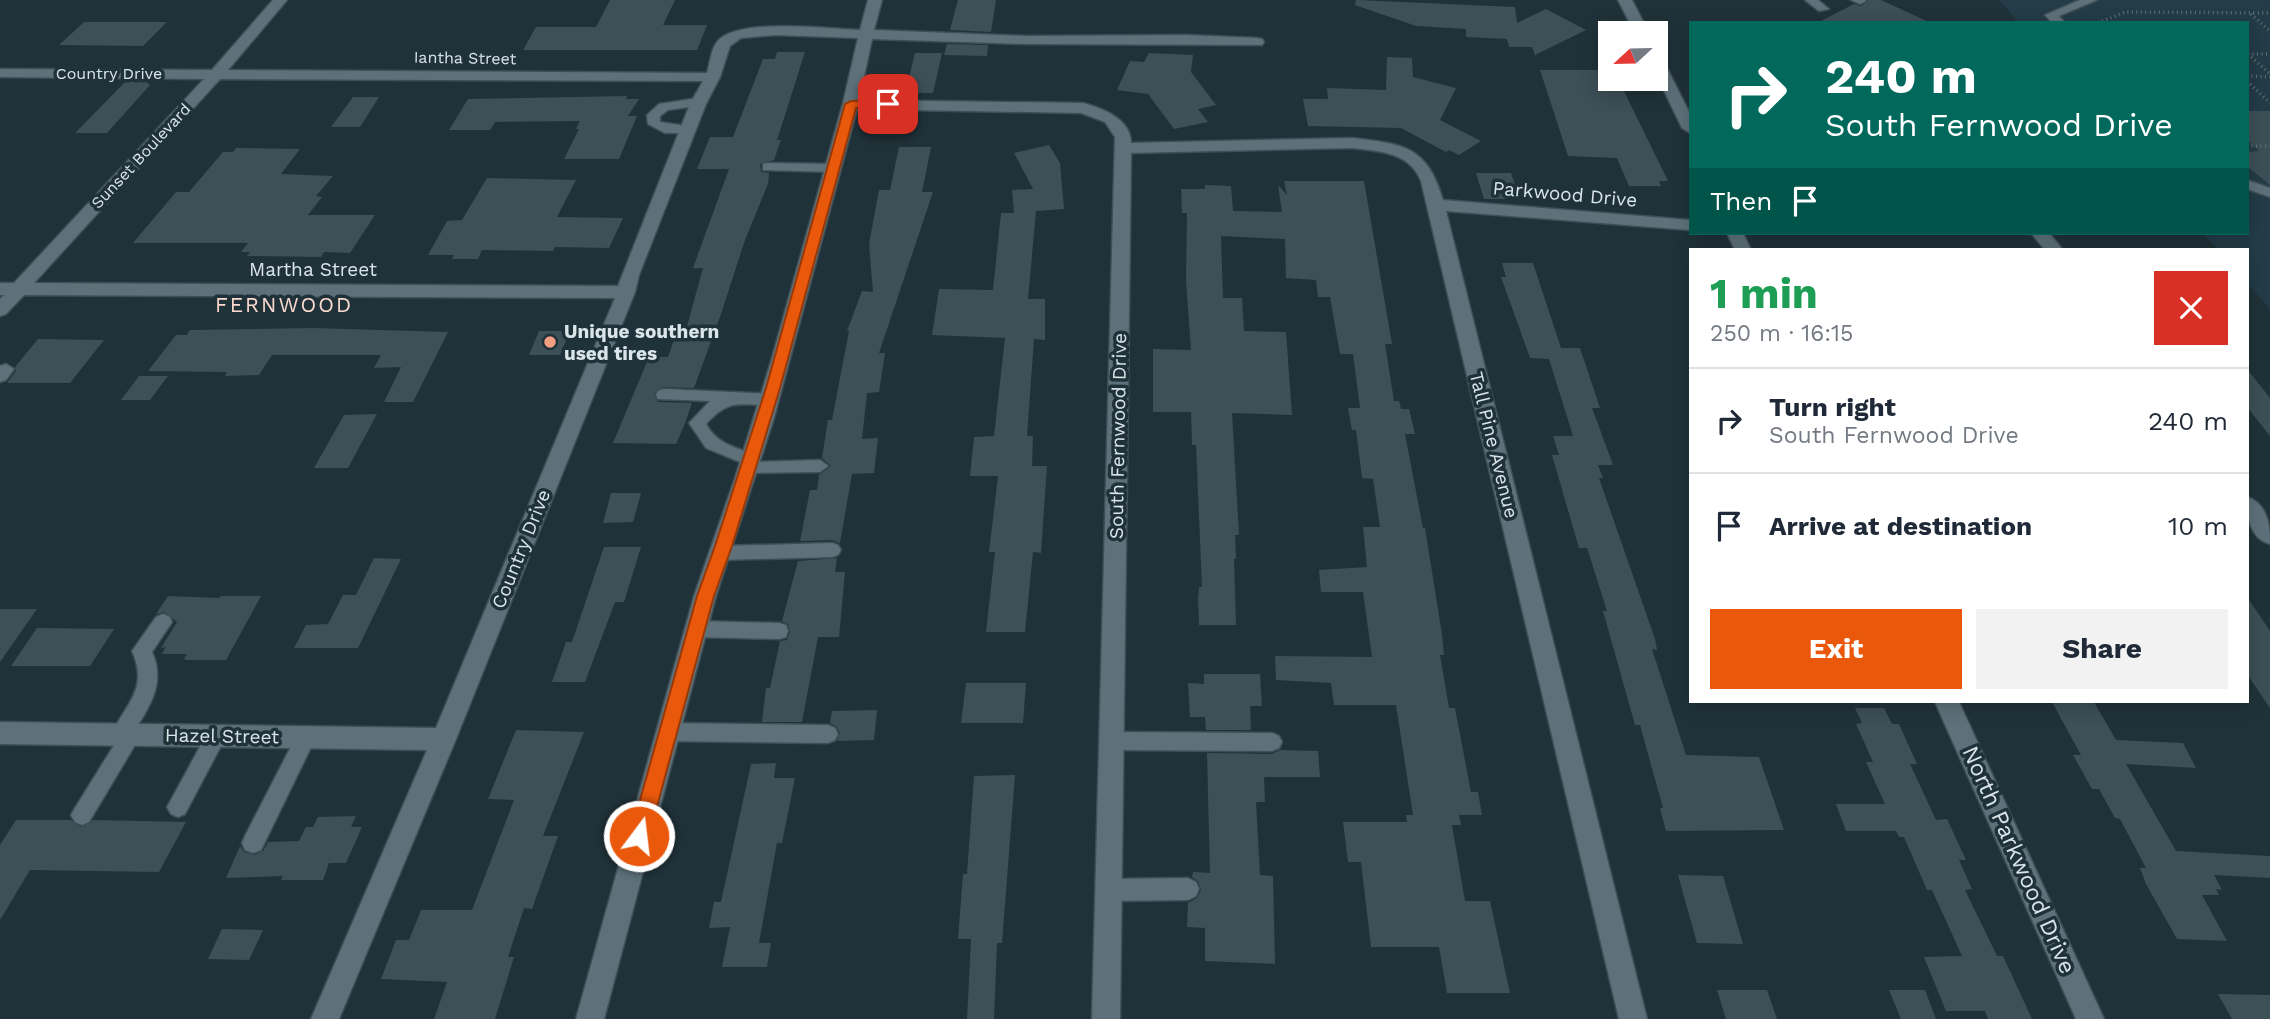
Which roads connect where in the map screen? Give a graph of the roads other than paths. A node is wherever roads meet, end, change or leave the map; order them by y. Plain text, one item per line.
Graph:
1 (280, 0) edge
2 (875, 0) edge
3 (1625, 0) edge
4 (1811, 0) edge
5 (2091, 0) edge
6 (1823, 9) dead end
7 (1636, 21) edge
8 (2057, 21) edge
9 (864, 35) junction
10 (1257, 42) dead end
11 (0, 72) edge
12 (217, 73) junction
13 (713, 77) junction
14 (1668, 84) edge
15 (699, 102) junction
16 (851, 104) junction
17 (1689, 126) edge
18 (688, 130) junction
19 (1125, 148) junction
20 (768, 167) dead end
21 (834, 168) junction
22 (2249, 185) edge
23 (2270, 193) edge
24 (1436, 205) junction
25 (1689, 225) edge
26 (0, 289) edge
27 (19, 289) junction
28 (626, 292) junction
29 (0, 310) edge
30 (664, 395) dead end
31 (734, 396) junction
32 (770, 398) junction
33 (749, 464) junction
34 (820, 466) dead end
35 (2249, 508) edge
36 (2270, 536) edge
37 (832, 550) dead end
38 (721, 553) junction
39 (163, 622) dead end
40 (696, 629) junction
41 (779, 631) dead end
42 (1947, 703) edge
43 (668, 732) junction
44 (0, 733) edge
45 (828, 734) dead end
46 (126, 735) junction
47 (216, 736) junction
48 (306, 737) junction
49 (444, 739) junction
50 (1112, 741) junction
51 (1272, 742) dead end
52 (178, 807) dead end
53 (82, 815) dead end
54 (253, 843) dead end
55 (1109, 890) junction
56 (1188, 890) dead end
57 (326, 1019) edge
58 (590, 1019) edge
59 (1106, 1019) edge
60 (1633, 1019) edge
61 (2090, 1019) edge

1 - 12 street, Sunset Boulevard
2 - 9 street
3 - 7 street
4 - 6 lane
5 - 8 lane
9 - 10 street, Country Drive
9 - 13 street, Country Drive
9 - 16 street
11 - 12 street, Country Drive
12 - 13 street, Iantha Street
12 - 27 street, Sunset Boulevard
13 - 15 street, Country Drive
14 - 17 street
15 - 18 street, Country Drive
15 - 18 lane
16 - 19 street, South Fernwood Drive
16 - 21 street
18 - 28 street, Country Drive
19 - 24 street, Tall Pine Avenue
19 - 50 street, South Fernwood Drive
20 - 21 lane
21 - 32 street
22 - 23 lane
24 - 25 street, Parkwood Drive
24 - 60 street, Tall Pine Avenue
26 - 27 street, Martha Street
27 - 28 street, Martha Street
27 - 29 street, Sunset Boulevard
28 - 49 street, Country Drive
30 - 31 lane
31 - 32 lane
31 - 33 lane
32 - 33 street
33 - 34 lane
33 - 38 street
35 - 36 street
37 - 38 lane
38 - 40 street
39 - 46 lane
40 - 41 lane
40 - 43 street
42 - 61 street, North Parkwood Drive
43 - 45 lane
43 - 58 street
44 - 46 street, Hazel Street
46 - 47 street, Hazel Street
46 - 53 lane
47 - 48 street, Hazel Street
47 - 52 lane
48 - 49 street, Hazel Street
48 - 54 lane
49 - 57 street, Country Drive
50 - 51 lane
50 - 55 street, South Fernwood Drive
55 - 56 lane
55 - 59 street, South Fernwood Drive

